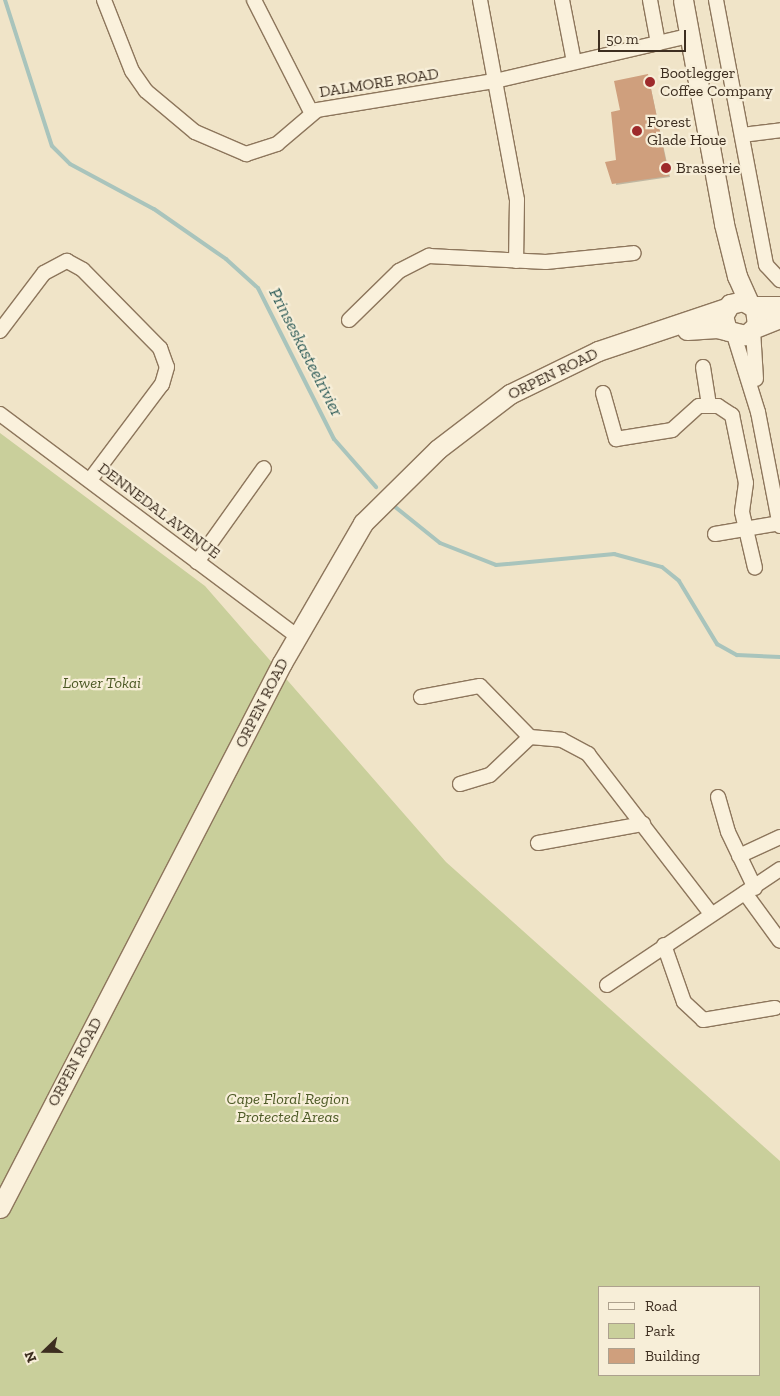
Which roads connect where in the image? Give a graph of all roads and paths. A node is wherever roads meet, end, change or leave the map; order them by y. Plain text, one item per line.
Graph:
1 (104, 0) edge
2 (254, 0) edge
3 (480, 0) edge
4 (562, 0) edge
5 (650, 0) edge
6 (683, 0) edge
7 (716, 0) edge
8 (689, 36) junction
9 (658, 43) junction
10 (574, 62) junction
11 (495, 82) junction
12 (311, 112) junction
13 (780, 130) edge
14 (742, 135) junction
15 (724, 224) junction
16 (634, 253) dead end
17 (516, 261) junction
18 (780, 280) edge
19 (751, 304) junction
20 (780, 306) edge
21 (727, 307) junction
22 (780, 318) edge
23 (350, 320) dead end
24 (754, 329) junction
25 (0, 332) edge
26 (664, 332) junction
27 (731, 332) junction
28 (703, 367) dead end
29 (603, 393) dead end
30 (709, 405) junction
31 (758, 412) junction
32 (0, 414) edge
33 (264, 468) dead end
34 (90, 480) junction
35 (780, 524) edge
36 (748, 528) junction
37 (715, 534) dead end
38 (197, 562) junction
39 (755, 568) dead end
40 (297, 636) junction
41 (421, 697) dead end
42 (530, 737) junction
43 (460, 784) dead end
44 (718, 797) dead end
45 (643, 824) junction
46 (780, 837) edge
47 (538, 843) dead end
48 (739, 856) junction
49 (780, 869) edge
50 (750, 890) junction
51 (711, 914) junction
52 (780, 941) edge
53 (664, 945) junction
54 (607, 985) dead end
55 (775, 1008) dead end
56 (0, 1208) edge

1 - 12 street, DALMORE ROAD
2 - 12 street
3 - 11 street
4 - 10 street
5 - 9 street
6 - 8 main road
7 - 14 street
8 - 9 street, DALMORE ROAD
8 - 15 main road
9 - 10 street, DALMORE ROAD
10 - 11 street, DALMORE ROAD
11 - 12 street, DALMORE ROAD
11 - 17 street
13 - 14 street
14 - 18 street
15 - 19 main road
15 - 21 main road
16 - 17 street
17 - 23 street
19 - 20 main road
19 - 21 main road
19 - 24 main road
21 - 26 main road, ORPEN ROAD
21 - 27 main road
22 - 24 main road
24 - 27 main road
24 - 31 street
25 - 34 street
26 - 27 main road, ORPEN ROAD
26 - 40 main road, ORPEN ROAD
27 - 31 street
28 - 30 street
29 - 30 street
30 - 36 street
31 - 35 street
32 - 34 street, DENNEDAL AVENUE
33 - 38 street
34 - 38 street, DENNEDAL AVENUE
35 - 36 street
36 - 37 street
36 - 39 street
38 - 40 street, DENNEDAL AVENUE
40 - 56 main road, ORPEN ROAD
41 - 42 street
42 - 43 street
42 - 45 street
44 - 48 street
45 - 47 street
45 - 51 street
46 - 48 street
48 - 50 street
49 - 50 street
50 - 51 street
50 - 52 street
51 - 53 street
53 - 54 street
53 - 55 street

